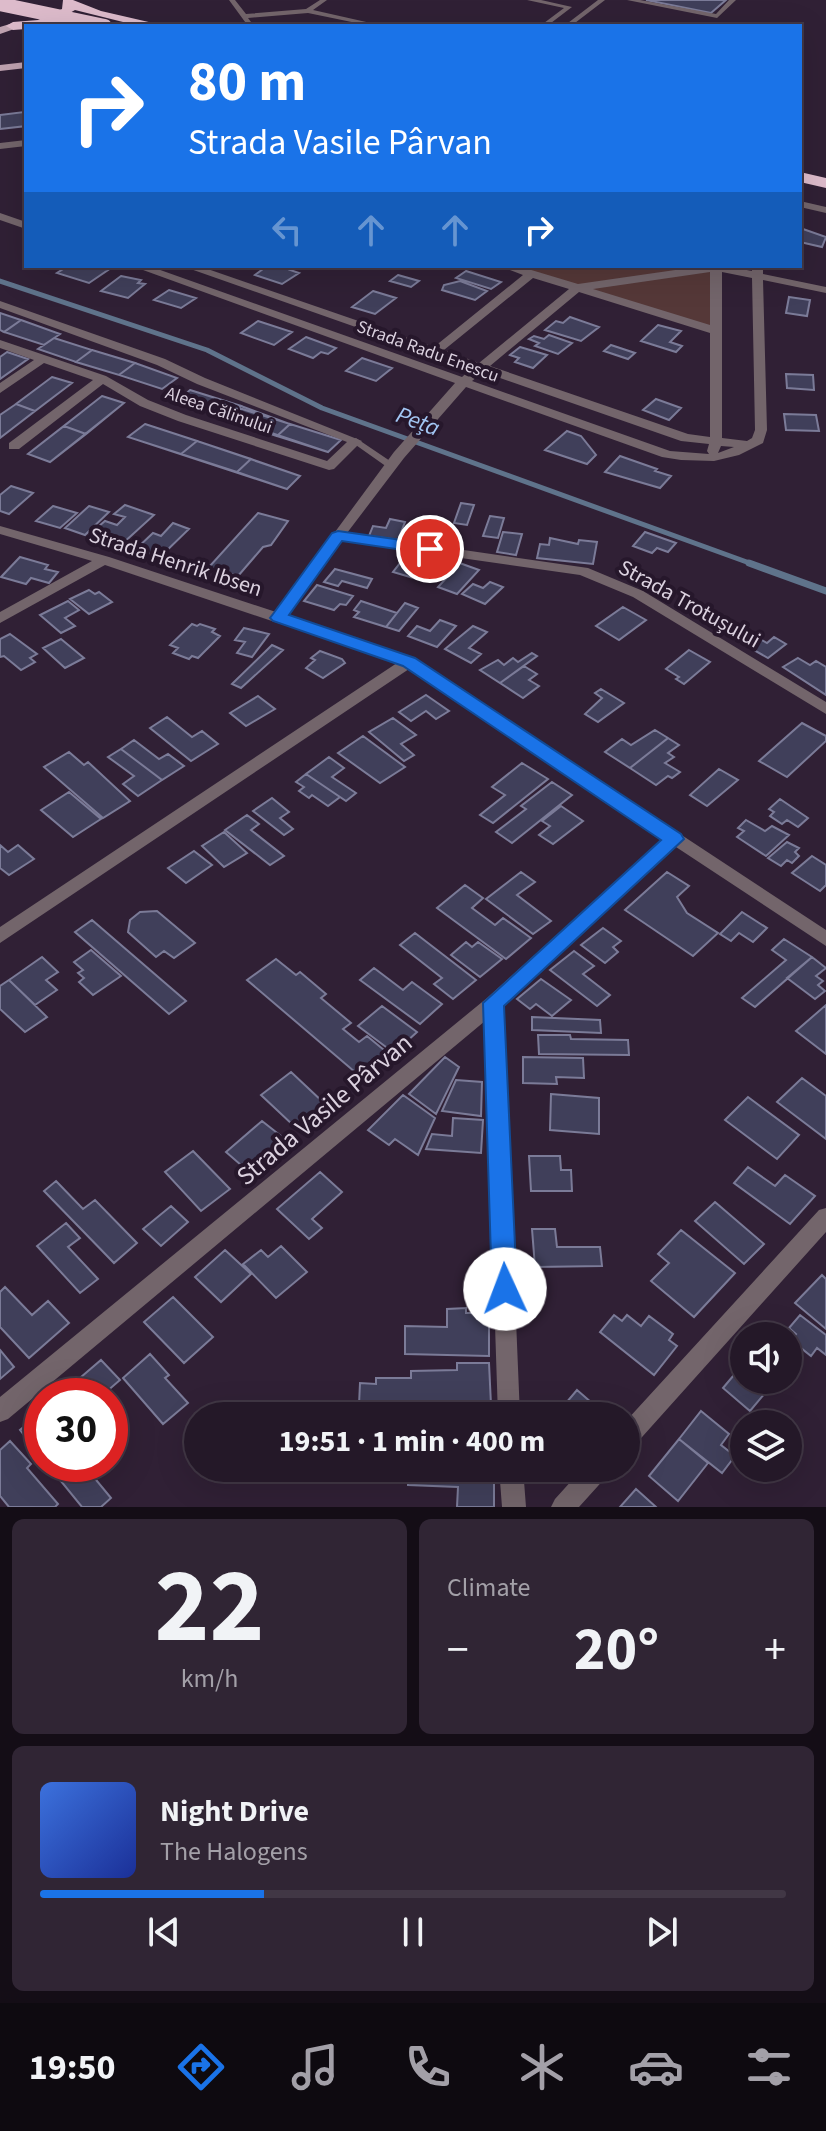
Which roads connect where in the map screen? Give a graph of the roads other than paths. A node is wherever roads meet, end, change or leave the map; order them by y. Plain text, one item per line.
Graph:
1 (232, 0) edge
2 (299, 0) edge
3 (324, 0) edge
4 (530, 0) edge
5 (562, 0) edge
6 (602, 0) edge
7 (630, 0) edge
8 (733, 0) edge
9 (68, 2) edge
10 (543, 2) junction
11 (0, 6) edge
12 (308, 11) junction
13 (334, 16) junction
14 (247, 22) edge
15 (49, 24) edge
16 (79, 24) edge
17 (94, 24) edge
18 (149, 24) edge
19 (321, 24) edge
20 (372, 24) edge
21 (546, 24) edge
22 (570, 24) edge
23 (24, 65) edge
24 (0, 68) edge
25 (24, 143) edge
26 (0, 146) edge
27 (802, 169) edge
28 (826, 174) edge
29 (802, 177) edge
30 (826, 183) edge
31 (802, 204) edge
32 (826, 210) edge
33 (0, 216) edge
34 (24, 225) edge
35 (144, 268) edge
36 (194, 268) edge
37 (512, 268) edge
38 (707, 268) edge
39 (714, 268) edge
40 (725, 268) edge
41 (757, 271) edge
42 (531, 274) junction
43 (577, 288) junction
44 (826, 290) edge
45 (0, 304) edge
46 (717, 331) junction
47 (0, 344) edge
48 (435, 352) junction
49 (44, 358) junction
50 (480, 367) junction
51 (102, 379) junction
52 (462, 383) junction
53 (0, 389) edge
54 (712, 440) junction
55 (356, 441) junction
56 (750, 445) junction
57 (14, 446) dead end
58 (692, 458) junction
59 (708, 459) junction
60 (395, 460) junction
61 (0, 530) edge
62 (338, 536) junction
63 (104, 560) junction
64 (0, 618) edge
65 (279, 618) junction
66 (409, 662) junction
67 (826, 709) edge
68 (674, 839) junction
69 (0, 936) edge
70 (826, 939) edge
71 (494, 1003) junction
72 (826, 1217) edge
73 (508, 1402) edge
74 (0, 1411) edge
75 (640, 1423) edge
76 (512, 1482) edge
77 (586, 1482) edge
78 (514, 1507) edge
79 (563, 1507) edge

1 - 14 lane
2 - 12 lane
3 - 12 lane
4 - 10 lane
5 - 10 lane
6 - 22 lane
7 - 8 lane
9 - 15 highway
9 - 18 highway
10 - 21 lane
11 - 16 highway, bridge
11 - 17 highway, bridge
12 - 13 lane
12 - 14 lane
13 - 19 lane
13 - 20 lane
23 - 24 main road
25 - 26 street
27 - 28 highway
29 - 30 highway
31 - 32 street
33 - 34 street
35 - 52 street, Strada Radu Enescu
36 - 48 street, Strada Radu Enescu
37 - 42 street
38 - 43 street
39 - 46 street
40 - 41 street
41 - 44 street
41 - 56 street
42 - 43 street
42 - 48 street
43 - 46 street
43 - 50 street
45 - 55 street
46 - 54 street
47 - 49 street, Aleea Călinului
48 - 50 street, Strada Radu Enescu
49 - 51 street, Aleea Călinului
49 - 53 street
50 - 52 street
50 - 54 street, Strada Radu Enescu
51 - 55 street, Aleea Călinului
51 - 57 street
52 - 58 street, Strada Radu Enescu
52 - 60 street
54 - 56 street, Strada Radu Enescu
54 - 58 street
54 - 59 street
55 - 60 lane
56 - 59 street
58 - 59 street, Strada Radu Enescu
60 - 62 street
61 - 63 street, Strada Henrik Ibsen
62 - 65 street
62 - 67 street, Strada Trotușului
63 - 64 street
63 - 65 street, Strada Henrik Ibsen
65 - 66 street, Strada Henrik Ibsen
66 - 68 street, Strada Henrik Ibsen
66 - 69 street
68 - 70 street, Strada Henrik Ibsen
68 - 71 street, Strada Vasile Pârvan
71 - 73 street
71 - 74 street, Strada Vasile Pârvan
72 - 75 street
76 - 78 street
77 - 79 street

